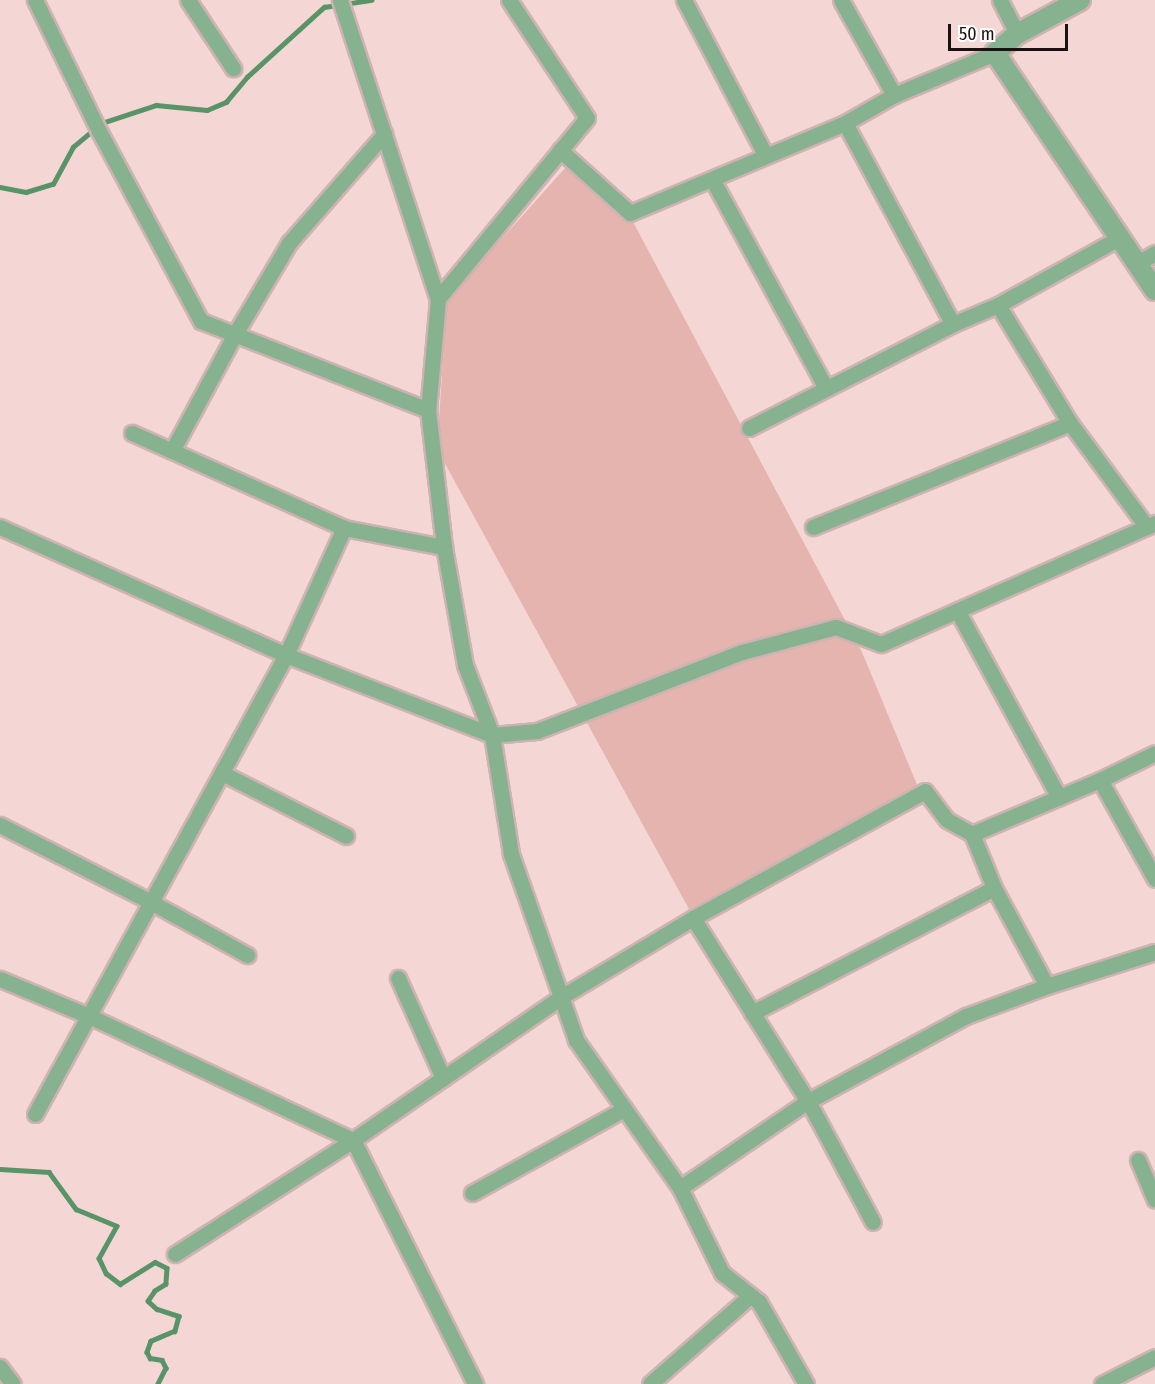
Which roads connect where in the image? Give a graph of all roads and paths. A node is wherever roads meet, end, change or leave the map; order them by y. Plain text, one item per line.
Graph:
1 (34, 0) edge
2 (188, 0) edge
3 (509, 0) edge
4 (684, 0) edge
5 (842, 0) edge
6 (1000, 0) edge
7 (1080, 0) edge
8 (341, 4) edge
9 (1017, 34) junction
10 (995, 53) junction
11 (233, 68) dead end
12 (894, 94) junction
13 (845, 123) junction
14 (384, 134) junction
15 (561, 150) junction
16 (766, 156) junction
17 (712, 179) junction
18 (1119, 238) junction
19 (1155, 253) edge
20 (1136, 264) junction
21 (1155, 290) edge
22 (438, 299) junction
23 (998, 305) junction
24 (953, 324) junction
25 (235, 334) junction
26 (826, 388) junction
27 (428, 410) junction
28 (1070, 423) junction
29 (749, 428) dead end
30 (132, 433) dead end
31 (172, 451) junction
32 (1151, 525) edge
33 (813, 526) dead end
34 (0, 527) edge
35 (344, 528) junction
36 (444, 548) junction
37 (958, 612) junction
38 (286, 655) junction
39 (492, 735) junction
40 (1155, 753) edge
41 (222, 773) junction
42 (1100, 780) junction
43 (1059, 797) junction
44 (0, 825) edge
45 (972, 834) junction
46 (346, 836) dead end
47 (1155, 879) edge
48 (994, 888) junction
49 (151, 902) junction
50 (693, 918) junction
51 (1155, 952) edge
52 (247, 955) dead end
53 (398, 978) dead end
54 (0, 979) edge
55 (1047, 986) junction
56 (561, 997) junction
57 (752, 1013) junction
58 (88, 1016) junction
59 (443, 1078) junction
60 (808, 1101) junction
61 (624, 1109) junction
62 (35, 1114) dead end
63 (352, 1140) junction
64 (1138, 1160) dead end
65 (680, 1188) junction
66 (472, 1193) dead end
67 (1155, 1200) edge
68 (873, 1222) dead end
69 (175, 1254) dead end
70 (750, 1296) junction
71 (1155, 1357) edge
72 (0, 1367) edge
73 (655, 1382) edge
74 (13, 1384) edge
75 (475, 1384) edge
76 (806, 1384) edge
77 (1102, 1384) edge

1 - 25 street
2 - 11 street
3 - 15 street
4 - 16 street
5 - 12 street
6 - 9 street
7 - 9 street
8 - 14 street
9 - 10 street
10 - 12 street
10 - 18 street
12 - 13 street
13 - 16 street
13 - 24 street
14 - 22 street
14 - 25 street
15 - 17 street
15 - 22 street
16 - 17 street
17 - 26 street
18 - 20 street
18 - 23 street
19 - 20 street
20 - 21 street
22 - 27 street
23 - 24 street
23 - 28 street
24 - 26 street
25 - 27 street
25 - 31 street
26 - 29 street
27 - 36 street
28 - 32 street
28 - 33 street
30 - 31 street
31 - 35 street
32 - 37 street
34 - 38 street
35 - 36 street
35 - 38 street
36 - 39 street
37 - 39 street
37 - 43 street
38 - 39 street
38 - 41 street
39 - 56 street
40 - 42 street
41 - 46 street
41 - 49 street
42 - 43 street
42 - 47 street
43 - 45 street
44 - 49 street
45 - 48 street
45 - 50 street
48 - 55 street
48 - 57 street
49 - 52 street
49 - 58 street
50 - 56 street
50 - 57 street
51 - 55 street
53 - 59 street
54 - 58 street
55 - 60 street
56 - 59 street
56 - 61 street
57 - 60 street
58 - 62 street
58 - 63 street
59 - 63 street
60 - 65 street
60 - 68 street
61 - 65 street
61 - 66 street
63 - 69 street
63 - 75 street
64 - 67 street
65 - 70 street
70 - 73 street
70 - 76 street
71 - 77 street
72 - 74 street

